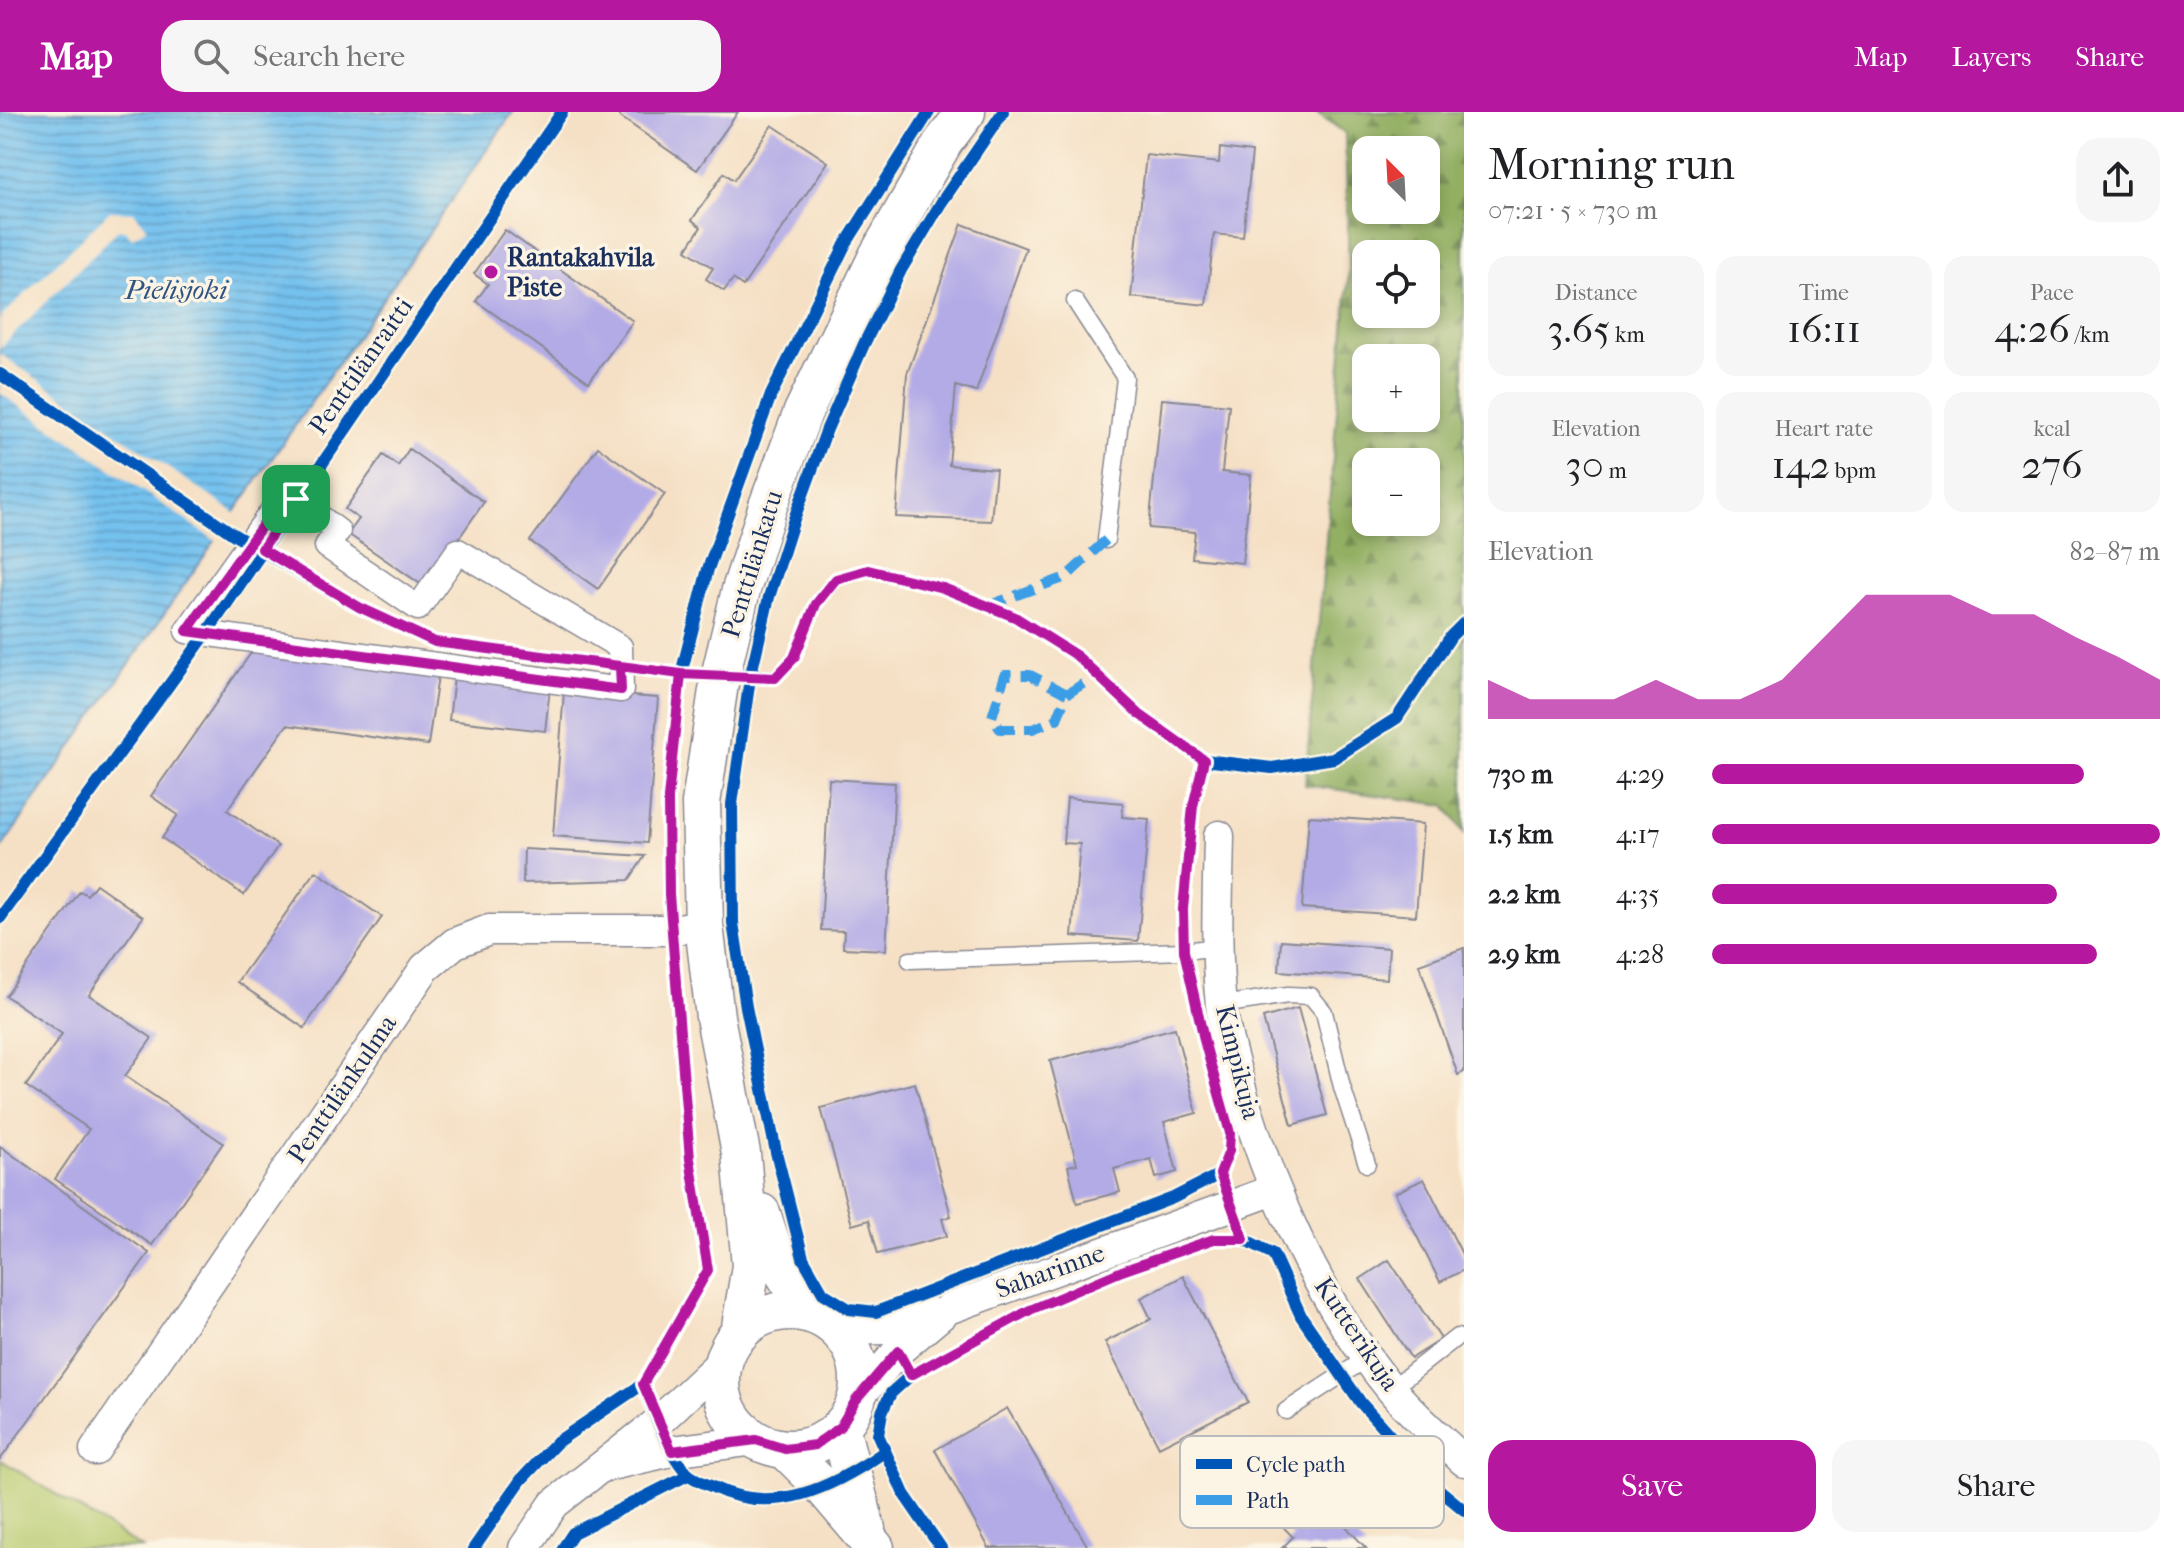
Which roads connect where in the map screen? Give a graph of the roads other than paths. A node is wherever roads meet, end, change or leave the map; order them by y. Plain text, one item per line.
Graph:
1 (966, 112) edge
2 (1075, 301) dead end
3 (1106, 540) dead end
4 (620, 647) joint
5 (1219, 836) dead end
6 (704, 925) junction
7 (1218, 947) junction
8 (910, 960) dead end
9 (1221, 1005) junction
10 (741, 1153) junction
11 (1367, 1164) dead end
12 (1274, 1190) junction
13 (948, 1309) junction
14 (824, 1322) junction
15 (1457, 1337) dead end
16 (732, 1346) junction
17 (1369, 1357) junction
18 (1391, 1389) junction
19 (1286, 1411) dead end
20 (848, 1414) junction
21 (1439, 1436) edge
22 (1444, 1441) edge
23 (770, 1445) junction
24 (95, 1450) dead end
25 (1464, 1461) edge
26 (597, 1468) junction
27 (872, 1544) edge
28 (524, 1548) edge

1 - 6 street, Penttilänkatu
2 - 3 lane
4 - 4 street
5 - 7 street, Kimpikuja
6 - 10 street, Penttilänkatu
6 - 24 street, Penttilänkulma
7 - 8 lane
7 - 9 street, Kimpikuja
9 - 11 lane
9 - 12 street, Kimpikuja
10 - 14 street, Penttilänkatu
10 - 16 street, Penttilänkatu
12 - 13 street, Saharinne
12 - 17 street, Kutterikuja
13 - 14 street
13 - 20 street, Saharinne
14 - 16 street
14 - 20 street
15 - 18 lane
16 - 23 street
16 - 26 street
17 - 18 street, Kutterikuja
17 - 19 lane
18 - 21 street, Kutterikuja
20 - 23 street
20 - 27 street
22 - 25 street, Kutterikuja
23 - 26 street
23 - 27 street
26 - 28 street

